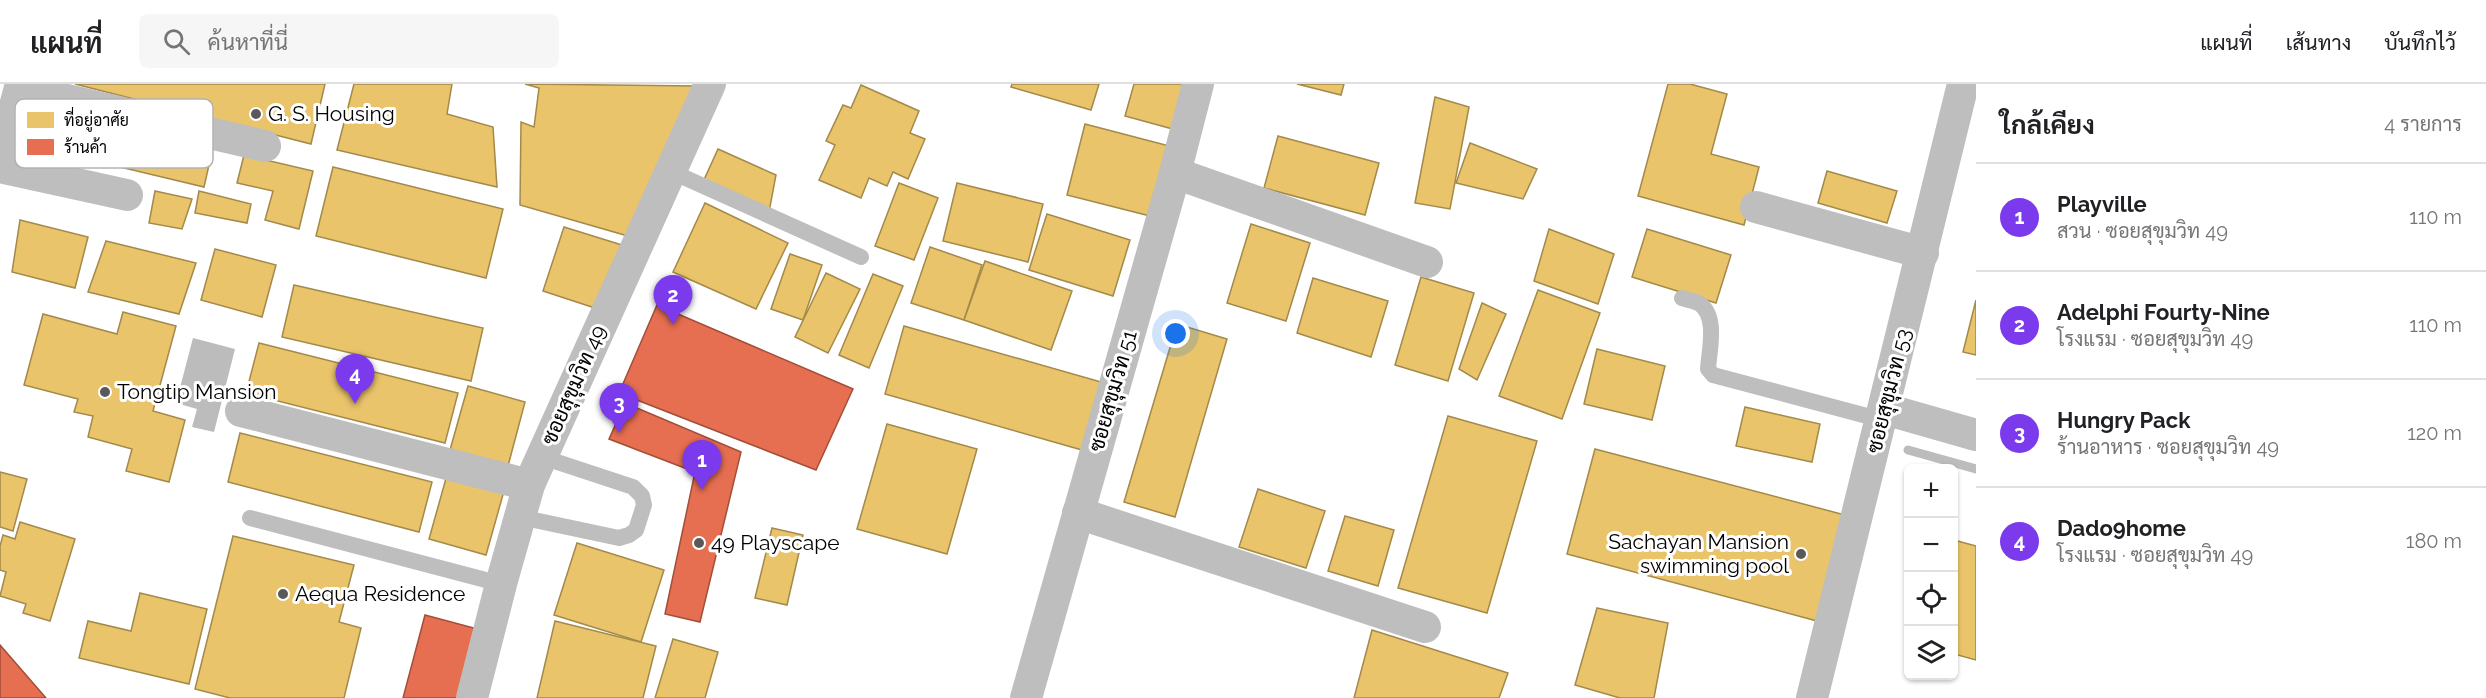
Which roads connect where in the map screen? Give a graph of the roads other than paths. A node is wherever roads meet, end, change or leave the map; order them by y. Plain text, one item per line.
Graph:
1 (710, 84) edge
2 (1198, 84) edge
3 (1963, 84) edge
4 (20, 86) edge
5 (73, 99) edge
6 (15, 105) edge
7 (213, 133) edge
8 (265, 146) dead end
9 (1, 157) edge
10 (37, 168) edge
11 (670, 171) junction
12 (1175, 173) junction
13 (127, 195) dead end
14 (1756, 207) dead end
15 (1923, 253) junction
16 (861, 257) dead end
17 (1427, 262) dead end
18 (1682, 298) dead end
19 (241, 411) dead end
20 (1884, 415) junction
21 (1976, 435) edge
22 (536, 471) junction
23 (1078, 513) junction
24 (520, 517) junction
25 (250, 518) dead end
26 (501, 584) junction
27 (1425, 627) dead end
28 (472, 698) edge
29 (1026, 698) edge
30 (1812, 698) edge

1 - 11 street, ซอยสุขุมวิท 49
2 - 12 street, ซอยสุขุมวิท 51
3 - 15 street, ซอยสุขุมวิท 53
4 - 5 street
6 - 9 street
7 - 8 street
10 - 13 street
11 - 16 lane
11 - 22 street, ซอยสุขุมวิท 49
12 - 17 street
12 - 23 street, ซอยสุขุมวิท 51
14 - 15 street
15 - 20 street, ซอยสุขุมวิท 53
18 - 20 lane
19 - 22 street
20 - 21 street
20 - 30 street, ซอยสุขุมวิท 53
22 - 24 street, ซอยสุขุมวิท 49
22 - 24 lane
23 - 27 street
23 - 29 street, ซอยสุขุมวิท 51
24 - 26 street, ซอยสุขุมวิท 49
25 - 26 lane
26 - 28 street, ซอยสุขุมวิท 49

